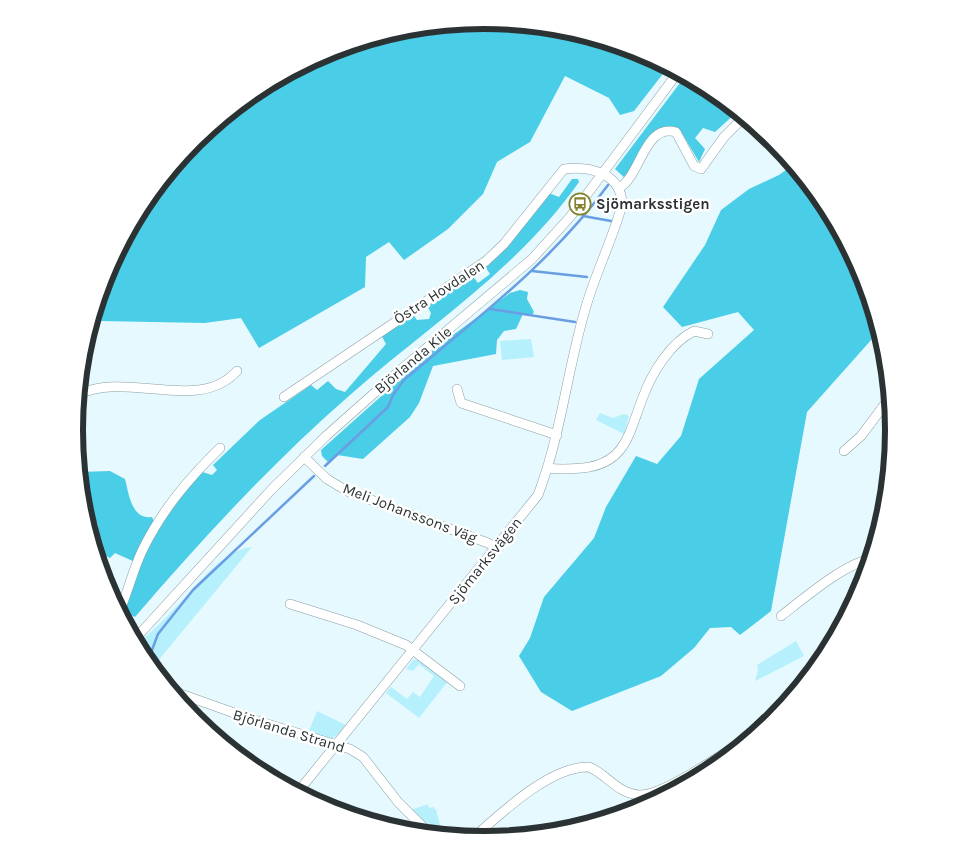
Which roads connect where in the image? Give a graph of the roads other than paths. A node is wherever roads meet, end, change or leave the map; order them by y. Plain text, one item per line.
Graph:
1 (674, 77) edge
2 (740, 121) edge
3 (604, 173) junction
4 (619, 188) junction
5 (708, 334) dead end
6 (237, 371) dead end
7 (457, 389) dead end
8 (85, 392) edge
9 (284, 397) dead end
10 (885, 404) edge
11 (557, 434) junction
12 (220, 448) dead end
13 (844, 451) dead end
14 (304, 457) junction
15 (548, 468) junction
16 (496, 548) junction
17 (864, 560) edge
18 (123, 602) edge
19 (290, 604) dead end
20 (781, 616) dead end
21 (139, 634) edge
22 (413, 650) junction
23 (460, 686) dead end
24 (183, 695) edge
25 (336, 746) junction
26 (708, 763) edge
27 (301, 787) edge
28 (423, 827) edge
29 (482, 831) edge

1 - 3 street, Björlanda Kile
2 - 4 street
3 - 4 street
3 - 9 street, Östra Hovdalen
3 - 14 street, Björlanda Kile
4 - 11 street
5 - 15 street
6 - 8 street
7 - 11 street
10 - 13 street
11 - 15 street
12 - 18 street
14 - 16 street, Meli Johanssons Väg
14 - 21 street, Björlanda Kile
15 - 16 street, Sjömarksvägen
16 - 22 street, Sjömarksvägen
17 - 20 street
19 - 22 street
22 - 23 street
22 - 25 street, Sjömarksvägen
24 - 25 street, Björlanda Strand
25 - 27 street, Sjömarksvägen
25 - 28 street, Björlanda Strand
26 - 29 street

